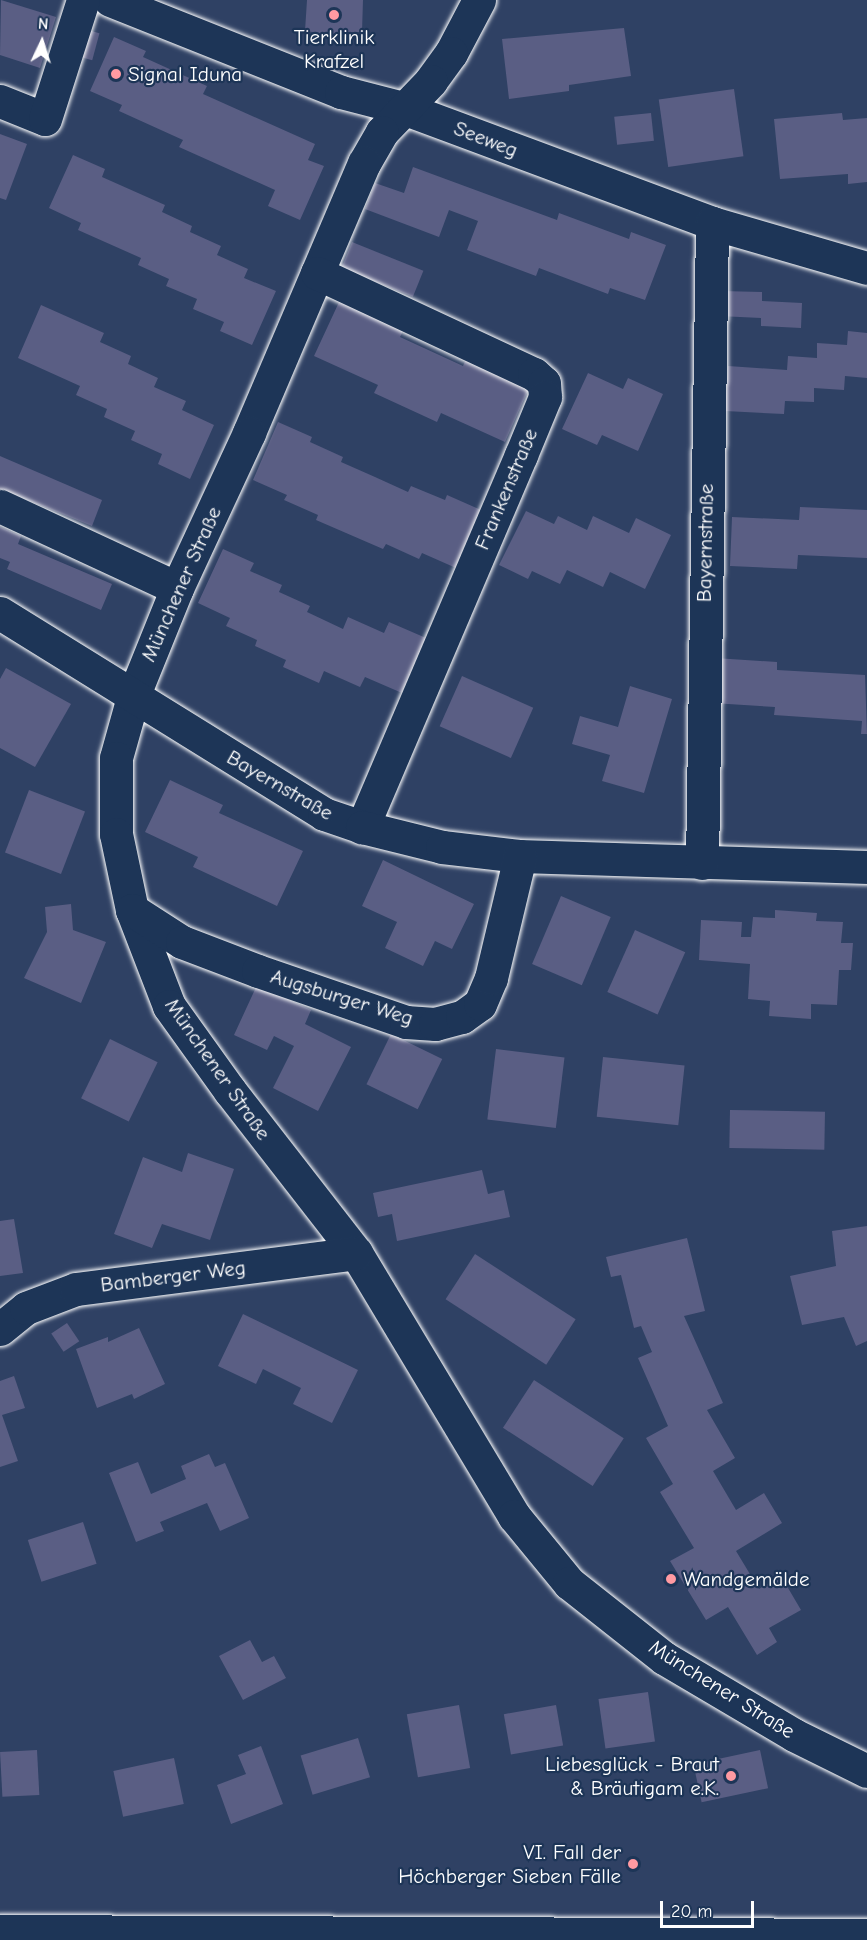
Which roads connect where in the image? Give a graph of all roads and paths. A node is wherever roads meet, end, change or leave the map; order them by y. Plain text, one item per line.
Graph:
1 (83, 0) edge
2 (110, 0) edge
3 (480, 0) edge
4 (0, 101) edge
5 (404, 108) junction
6 (712, 223) junction
7 (867, 268) edge
8 (317, 273) junction
9 (0, 506) edge
10 (177, 588) junction
11 (0, 613) edge
12 (133, 697) junction
13 (362, 827) junction
14 (520, 856) junction
15 (702, 863) junction
16 (867, 867) edge
17 (132, 910) junction
18 (356, 1253) junction
19 (0, 1329) edge
20 (867, 1771) edge
21 (0, 1931) edge
22 (867, 1935) edge

1 - 4 street
2 - 5 street, Seeweg
3 - 5 street, Münchener Straße
5 - 6 street, Seeweg
5 - 8 street, Münchener Straße
6 - 7 street, Seeweg
6 - 15 street, Bayernstraße
8 - 10 street, Münchener Straße
8 - 13 street, Frankenstraße
9 - 10 street
10 - 12 street, Münchener Straße
11 - 12 street, Bayernstraße
12 - 13 street, Bayernstraße
12 - 17 street, Münchener Straße
13 - 14 street, Bayernstraße
14 - 15 street, Bayernstraße
14 - 17 street, Augsburger Weg
15 - 16 street, Bayernstraße
17 - 18 street, Münchener Straße
18 - 19 street, Bamberger Weg
18 - 20 street, Münchener Straße
21 - 22 street

